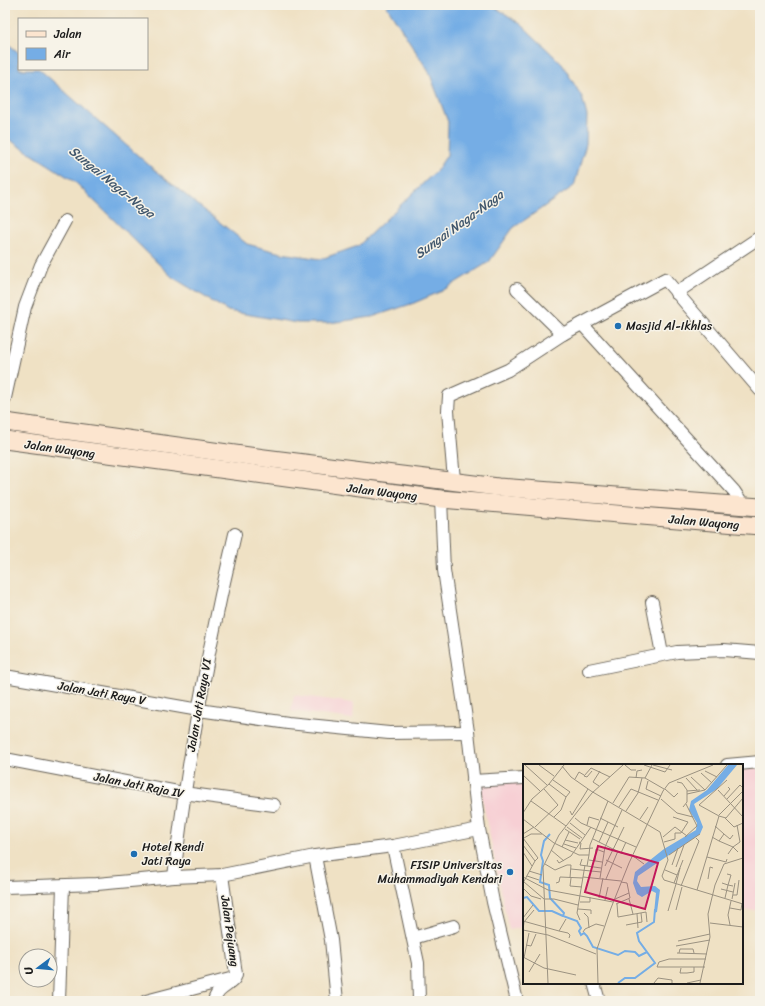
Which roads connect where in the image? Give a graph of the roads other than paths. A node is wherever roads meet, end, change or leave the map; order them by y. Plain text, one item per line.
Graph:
1 (65, 221) dead end
2 (760, 237) edge
3 (517, 289) dead end
4 (676, 293) junction
5 (582, 324) junction
6 (563, 334) junction
7 (760, 390) edge
8 (5, 398) edge
9 (5, 422) edge
10 (5, 440) edge
11 (454, 480) junction
12 (441, 499) junction
13 (752, 506) edge
14 (760, 526) edge
15 (235, 534) dead end
16 (652, 602) dead end
17 (662, 654) junction
18 (760, 654) edge
19 (589, 670) dead end
20 (5, 676) edge
21 (200, 710) junction
22 (468, 732) junction
23 (5, 759) edge
24 (760, 762) edge
25 (738, 764) edge
26 (523, 778) edge
27 (473, 781) junction
28 (183, 793) junction
29 (274, 805) dead end
30 (479, 829) junction
31 (393, 846) junction
32 (315, 856) junction
33 (222, 875) junction
34 (174, 877) junction
35 (63, 886) junction
36 (5, 887) edge
37 (454, 926) dead end
38 (413, 938) junction
39 (235, 978) junction
40 (594, 984) edge
41 (59, 1001) edge
42 (146, 1001) edge
43 (214, 1001) edge
44 (337, 1001) edge
45 (419, 1001) edge
46 (517, 1001) edge
47 (599, 1001) edge

1 - 8 street
2 - 4 street
3 - 6 street
4 - 5 street
4 - 7 street
5 - 6 street
5 - 13 street
6 - 11 street
9 - 11 main road, Jalan Wayong
10 - 12 main road, Jalan Wayong
11 - 13 main road, Jalan Wayong
12 - 14 main road, Jalan Wayong
12 - 22 street
15 - 21 street, Jalan Jati Raya VI
16 - 17 street
17 - 18 street
17 - 19 street
20 - 21 street, Jalan Jati Raya V
21 - 22 street, Jalan Jati Raya V
21 - 28 street, Jalan Jati Raya VI
22 - 27 street
23 - 28 street, Jalan Jati Raja IV
24 - 25 street
26 - 27 street
27 - 30 street
28 - 29 street, Jalan Jati Raja IV
28 - 34 street, Jalan Jati Raya VI
30 - 31 street
30 - 46 street
31 - 32 street
31 - 38 street
32 - 33 street
32 - 44 street
33 - 34 street
33 - 39 street, Jalan Pejuang
34 - 35 street
35 - 36 street
35 - 41 street
37 - 38 street
38 - 45 street
39 - 42 street
39 - 43 street, Jalan Pejuang
40 - 47 street

